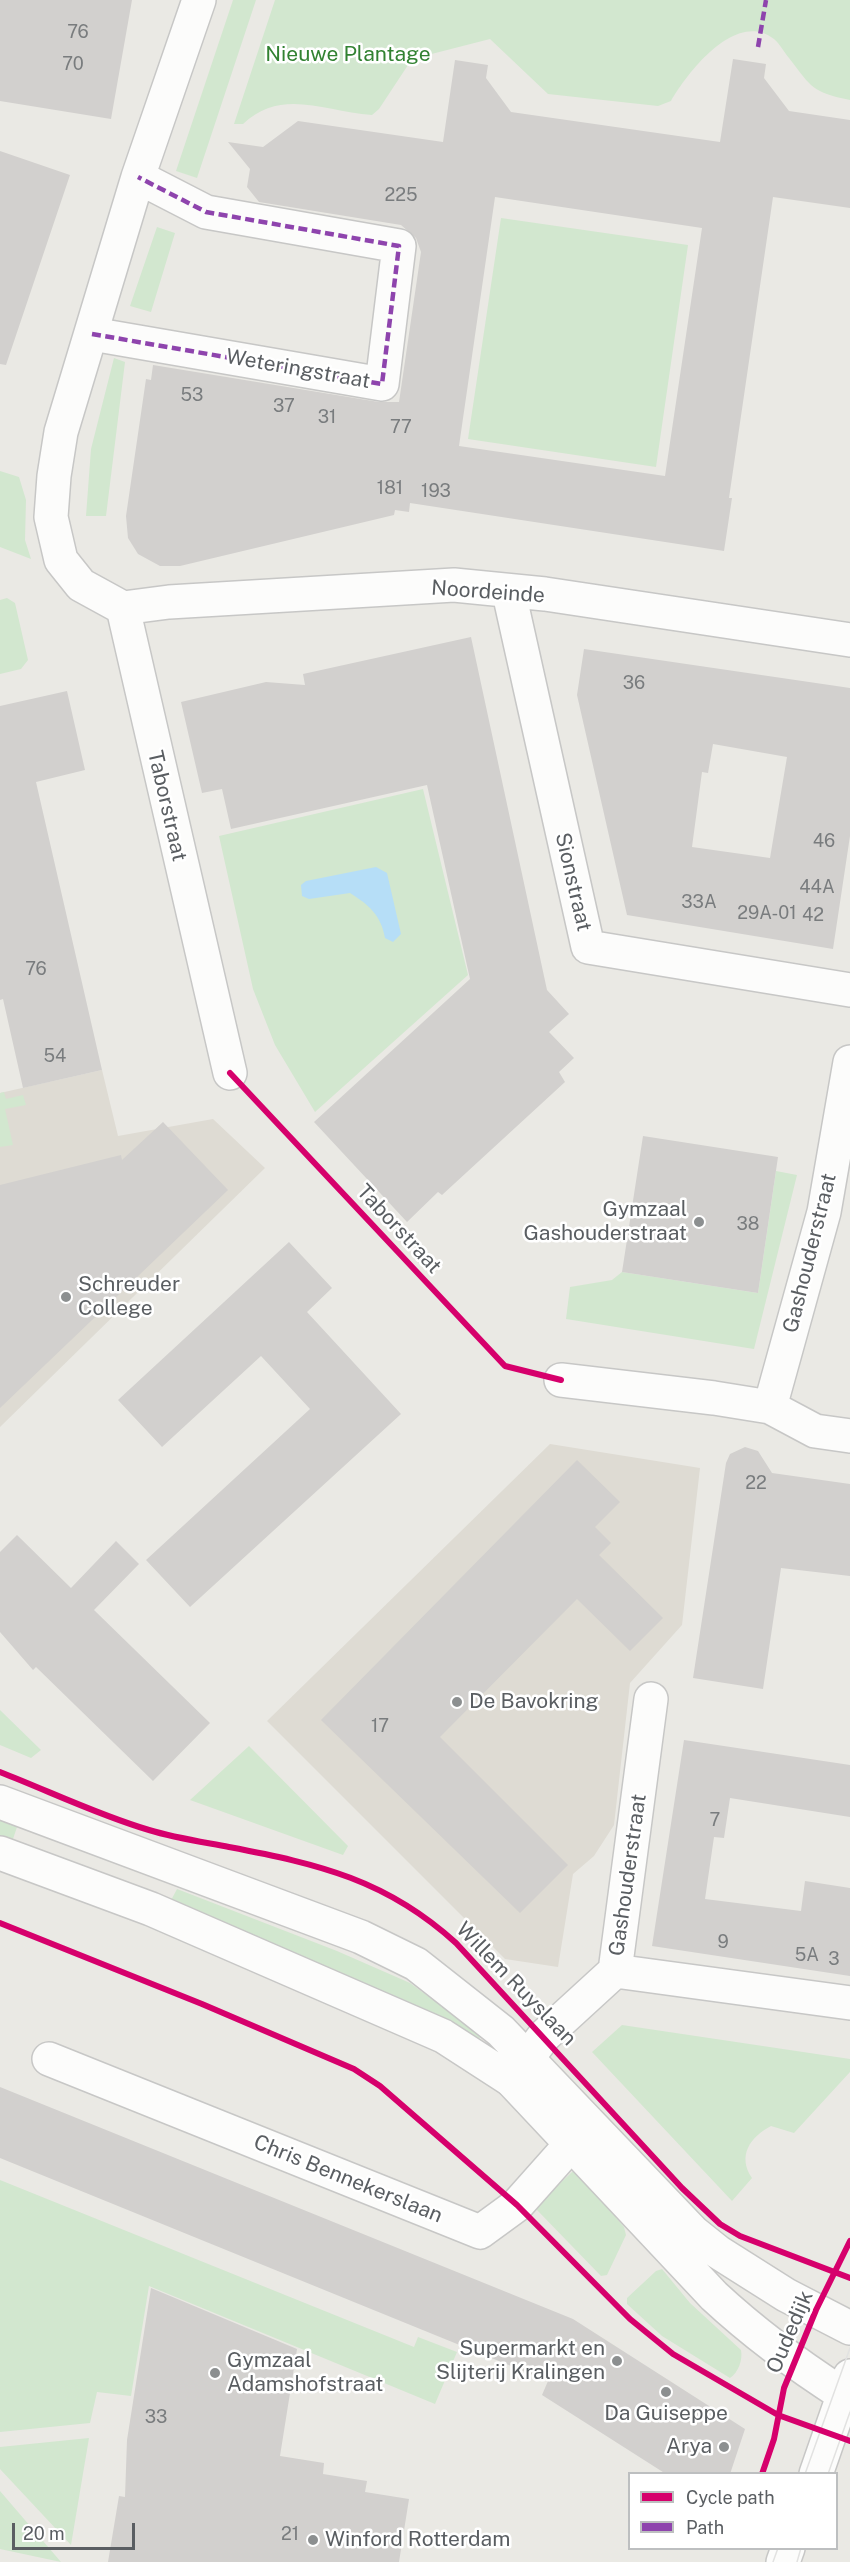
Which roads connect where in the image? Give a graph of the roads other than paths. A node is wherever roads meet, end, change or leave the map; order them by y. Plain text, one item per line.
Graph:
1 (199, 0) edge
2 (138, 177) junction
3 (92, 334) junction
4 (509, 593) junction
5 (123, 608) junction
6 (850, 640) edge
7 (850, 990) edge
8 (850, 1062) edge
9 (230, 1073) dead end
10 (561, 1380) dead end
11 (770, 1407) junction
12 (850, 1436) edge
13 (651, 1699) dead end
14 (0, 1802) edge
15 (0, 1852) edge
16 (615, 1971) junction
17 (850, 2003) edge
18 (49, 2059) dead end
19 (519, 2069) junction
20 (581, 2134) junction
21 (850, 2328) edge
22 (847, 2385) edge
23 (817, 2472) edge

1 - 2 street
2 - 3 street
2 - 3 street, Weteringstraat
3 - 5 street
4 - 5 street, Noordeinde
4 - 6 street, Noordeinde
4 - 7 street, Sionstraat
5 - 9 street, Taborstraat
8 - 11 street, Gashouderstraat
10 - 11 street
11 - 12 street
13 - 16 street, Gashouderstraat
14 - 19 street, Willem Ruyslaan
15 - 19 street, Willem Ruyslaan
16 - 17 street
16 - 19 street, Gashouderstraat
18 - 20 street, Chris Bennekerslaan
19 - 20 street, Willem Ruyslaan
20 - 21 street, Willem Ruyslaan
20 - 22 street, Willem Ruyslaan
22 - 23 street

